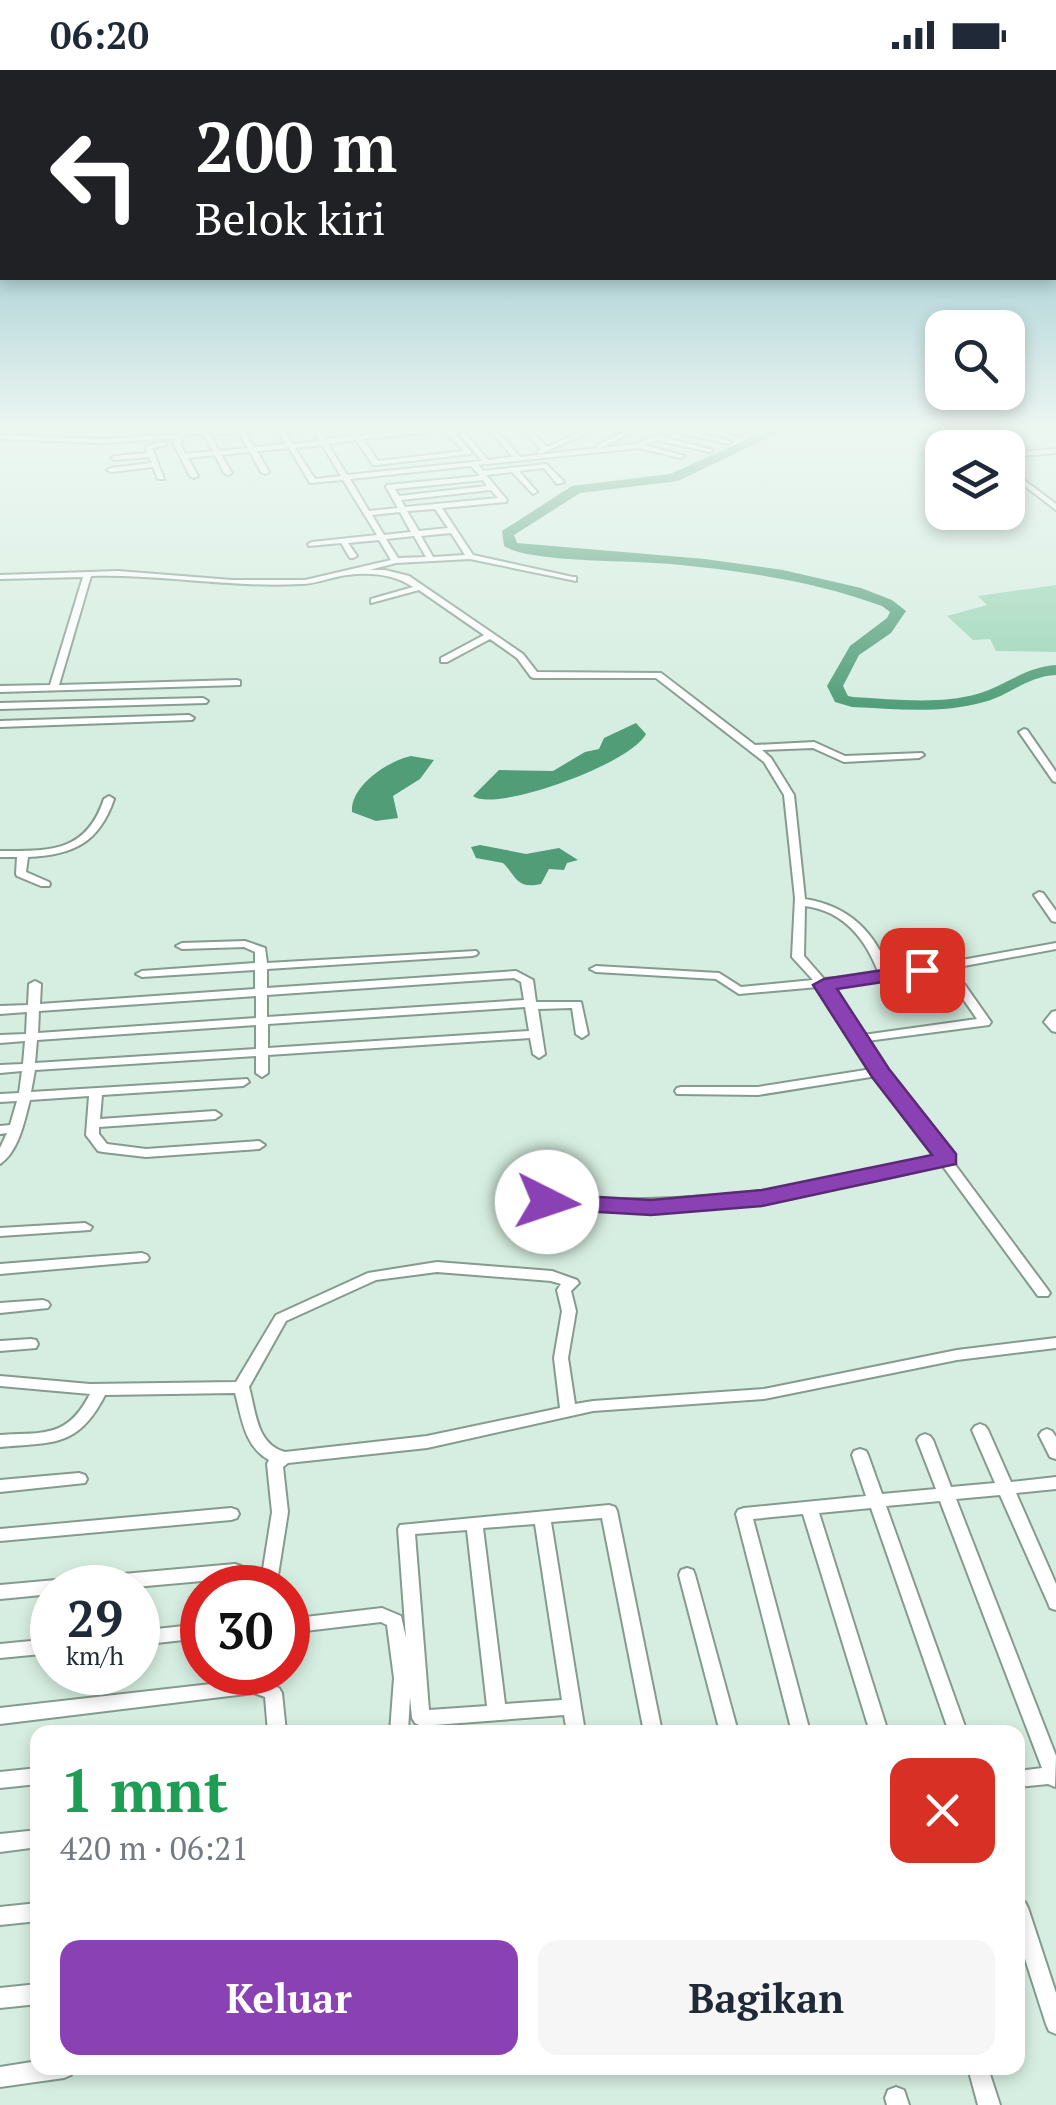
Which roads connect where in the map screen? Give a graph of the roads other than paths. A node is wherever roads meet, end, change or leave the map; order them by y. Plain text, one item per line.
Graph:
1 (371, 521) edge
2 (411, 521) edge
3 (448, 521) edge
4 (454, 530) junction
5 (418, 533) junction
6 (380, 537) junction
7 (343, 541) junction
8 (312, 544) dead end
9 (353, 556) dead end
10 (470, 556) junction
11 (430, 558) junction
12 (396, 561) junction
13 (352, 572) junction
14 (88, 574) junction
15 (0, 577) edge
16 (572, 579) dead end
17 (418, 588) junction
18 (374, 600) dead end
19 (488, 637) junction
20 (444, 660) dead end
21 (237, 683) dead end
22 (54, 688) junction
23 (0, 689) edge
24 (203, 701) dead end
25 (0, 706) edge
26 (188, 718) dead end
27 (0, 724) edge
28 (1024, 732) dead end
29 (752, 748) junction
30 (919, 755) dead end
31 (1056, 779) edge
32 (109, 799) dead end
33 (0, 854) edge
34 (23, 854) junction
35 (45, 884) dead end
36 (1039, 894) dead end
37 (800, 902) junction
38 (1056, 919) edge
39 (182, 946) dead end
40 (1056, 946) edge
41 (472, 953) dead end
42 (261, 966) junction
43 (946, 966) junction
44 (596, 969) dead end
45 (142, 974) dead end
46 (886, 976) junction
47 (35, 984) dead end
48 (824, 985) junction
49 (262, 993) junction
50 (531, 1005) junction
51 (33, 1008) junction
52 (0, 1010) edge
53 (1056, 1015) edge
54 (262, 1022) junction
55 (1056, 1028) edge
56 (535, 1034) junction
57 (582, 1034) dead end
58 (31, 1037) junction
59 (0, 1039) edge
60 (858, 1039) junction
61 (262, 1052) junction
62 (539, 1054) dead end
63 (28, 1067) junction
64 (0, 1068) edge
65 (880, 1072) junction
66 (262, 1074) dead end
67 (243, 1082) dead end
68 (681, 1091) dead end
69 (96, 1092) junction
70 (22, 1097) junction
71 (0, 1098) edge
72 (215, 1115) dead end
73 (94, 1123) junction
74 (16, 1128) junction
75 (0, 1130) edge
76 (260, 1145) dead end
77 (948, 1159) junction
78 (0, 1160) edge
79 (547, 1202) dead end
80 (86, 1227) dead end
81 (0, 1232) edge
82 (142, 1258) dead end
83 (0, 1269) edge
84 (1043, 1293) dead end
85 (42, 1305) dead end
86 (0, 1308) edge
87 (1056, 1343) edge
88 (32, 1344) dead end
89 (0, 1346) edge
90 (0, 1380) edge
91 (242, 1387) junction
92 (100, 1389) junction
93 (568, 1410) junction
94 (980, 1430) dead end
95 (1047, 1435) dead end
96 (925, 1440) dead end
97 (0, 1442) edge
98 (1056, 1453) edge
99 (860, 1455) dead end
100 (285, 1458) junction
101 (78, 1479) dead end
102 (1056, 1483) edge
103 (0, 1486) edge
104 (1006, 1488) junction
105 (942, 1494) junction
106 (874, 1500) junction
107 (809, 1506) junction
108 (231, 1514) dead end
109 (542, 1517) junction
110 (474, 1523) junction
111 (0, 1535) edge
112 (272, 1565) edge
113 (687, 1575) dead end
114 (180, 1576) edge
115 (0, 1592) edge
116 (1056, 1602) edge
117 (310, 1623) edge
118 (30, 1648) edge
119 (0, 1651) edge
120 (572, 1707) junction
121 (497, 1712) junction
122 (0, 1716) edge
123 (277, 1725) edge
124 (400, 1725) edge
125 (575, 1725) edge
126 (652, 1725) edge
127 (727, 1725) edge
128 (800, 1725) edge
129 (877, 1725) edge
130 (955, 1725) edge
131 (30, 1777) edge
132 (1055, 1778) edge
133 (1025, 1779) edge
134 (0, 1780) edge
135 (30, 1839) edge
136 (0, 1842) edge
137 (30, 1913) edge
138 (0, 1916) edge
139 (1025, 1929) edge
140 (30, 1995) edge
141 (0, 1998) edge
142 (1056, 2024) edge
143 (30, 2073) edge
144 (980, 2075) edge
145 (0, 2077) edge
146 (989, 2105) edge

1 - 6 street
2 - 5 street
3 - 4 street
4 - 5 street
4 - 10 street
5 - 6 street
5 - 11 street
6 - 7 street
6 - 12 street
7 - 8 street
7 - 9 street
10 - 11 street
10 - 16 street
11 - 12 street
12 - 13 street
13 - 14 street
13 - 17 street
14 - 15 street
14 - 22 street
17 - 18 street
17 - 19 street
19 - 20 street
19 - 29 street
21 - 22 street
22 - 23 street
24 - 25 street
26 - 27 street
28 - 31 street
29 - 30 street
29 - 37 street
32 - 34 street
33 - 34 street
34 - 35 street
36 - 38 street
37 - 46 street
37 - 48 street
39 - 42 street
40 - 43 street
41 - 42 street
42 - 45 street
42 - 49 street
43 - 46 street
43 - 60 street
44 - 48 street
46 - 48 street
47 - 51 street
48 - 60 street
49 - 50 street
49 - 51 street
49 - 54 street
50 - 54 street
50 - 56 street
50 - 57 street
51 - 52 street
51 - 58 street
53 - 55 street
54 - 58 street
54 - 61 street
56 - 61 street
56 - 62 street
58 - 59 street
58 - 63 street
60 - 65 street
61 - 63 street
61 - 66 street
63 - 64 street
63 - 70 street
65 - 68 street
65 - 77 street
67 - 69 street
69 - 70 street
69 - 73 street
70 - 71 street
70 - 74 street
72 - 73 street
73 - 76 street
74 - 75 street
74 - 78 street
77 - 79 street
77 - 84 street
80 - 81 street
82 - 83 street
85 - 86 street
87 - 93 street
88 - 89 street
90 - 92 street
91 - 92 street
91 - 93 street
91 - 100 street
92 - 97 street
93 - 100 street
94 - 104 street
95 - 98 street
96 - 105 street
99 - 106 street
100 - 112 street
101 - 103 street
102 - 104 street
104 - 105 street
104 - 116 street
105 - 106 street
105 - 132 street
106 - 107 street
106 - 130 street
107 - 128 street
107 - 129 street
108 - 111 street
109 - 110 street
109 - 120 street
109 - 126 street
110 - 121 street
110 - 121 street
113 - 127 street
114 - 115 street
117 - 124 street
118 - 119 street
120 - 121 street
120 - 125 street
122 - 123 street
131 - 134 street
132 - 133 street
135 - 136 street
137 - 138 street
139 - 142 street
140 - 141 street
143 - 145 street
144 - 146 street

